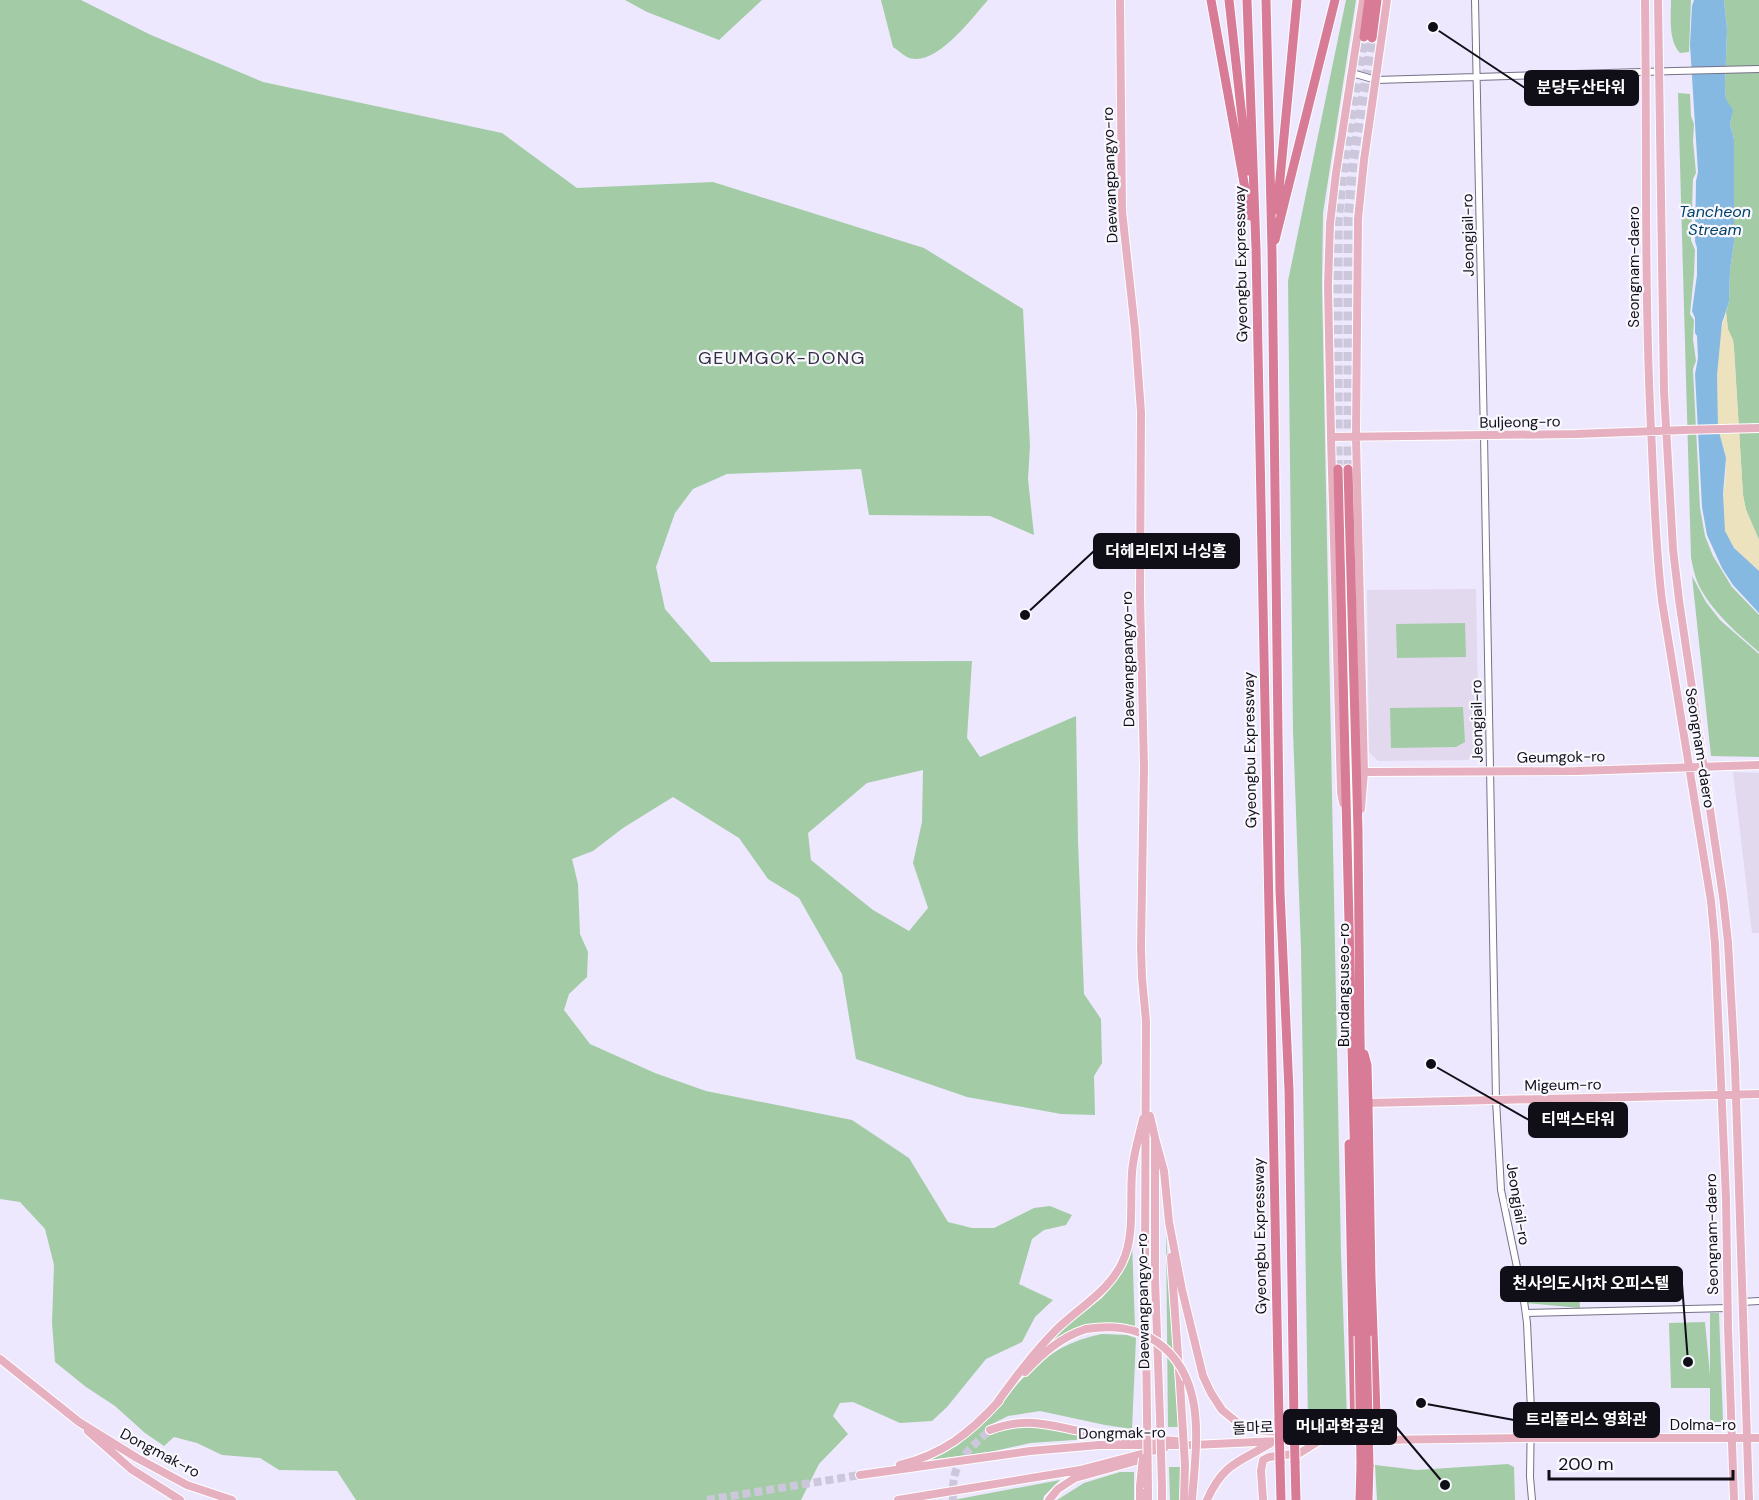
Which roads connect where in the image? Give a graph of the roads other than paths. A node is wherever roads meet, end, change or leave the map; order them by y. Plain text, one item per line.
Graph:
1 (1120, 0) edge
2 (1211, 0) edge
3 (1229, 0) edge
4 (1247, 0) edge
5 (1266, 0) edge
6 (1297, 0) edge
7 (1335, 0) edge
8 (1362, 0) edge
9 (1369, 0) edge
10 (1377, 0) edge
11 (1387, 0) edge
12 (1475, 0) edge
13 (1645, 0) edge
14 (1658, 0) edge
15 (1759, 69) edge
16 (1646, 72) junction
17 (1660, 72) junction
18 (1352, 73) junction
19 (1476, 77) junction
20 (1376, 80) junction
21 (1256, 248) junction
22 (1272, 251) junction
23 (1759, 428) edge
24 (1666, 430) junction
25 (1651, 431) junction
26 (1356, 436) junction
27 (1484, 436) junction
28 (1331, 437) junction
29 (1759, 765) edge
30 (1689, 767) junction
31 (1704, 767) junction
32 (1490, 771) junction
33 (1364, 772) junction
34 (1348, 825) junction
35 (1358, 830) junction
36 (1356, 1034) junction
37 (1759, 1094) edge
38 (1721, 1095) junction
39 (1736, 1095) junction
40 (1496, 1100) junction
41 (1368, 1102) junction
42 (1147, 1103) junction
43 (1155, 1138) junction
44 (1169, 1222) junction
45 (1759, 1301) edge
46 (1742, 1302) junction
47 (1728, 1308) junction
48 (1526, 1313) junction
49 (0, 1359) edge
50 (996, 1404) junction
51 (79, 1422) junction
52 (990, 1430) tunnel mouth
53 (1531, 1438) junction
54 (1759, 1438) edge
55 (1323, 1439) junction
56 (1732, 1439) junction
57 (1748, 1439) junction
58 (1354, 1440) junction
59 (1377, 1440) junction
60 (1273, 1441) junction
61 (1219, 1443) junction
62 (1175, 1445) junction
63 (1193, 1445) junction
64 (1365, 1465) junction
65 (1144, 1488) junction
66 (180, 1500) edge
67 (232, 1500) edge
68 (898, 1500) edge
69 (1049, 1500) edge
70 (1140, 1500) edge
71 (1148, 1500) edge
72 (1162, 1500) edge
73 (1184, 1500) edge
74 (1192, 1500) edge
75 (1207, 1500) edge
76 (1263, 1500) edge
77 (1281, 1500) edge
78 (1296, 1500) edge
79 (1360, 1500) edge
80 (1368, 1500) edge
81 (1532, 1500) edge
82 (1734, 1500) edge
83 (1749, 1500) edge

1 - 42 main road, Daewangpangyo-ro
2 - 21 highway
3 - 21 highway
4 - 21 highway, Gyeongbu Expressway
5 - 22 highway, Gyeongbu Expressway
6 - 22 highway
7 - 22 highway
8 - 18 main road
9 - 10 highway
11 - 20 main road
12 - 19 street, Jeongjail-ro
13 - 16 main road, Seongnam-daero
14 - 17 main road, Seongnam-daero
15 - 17 street, bridge
16 - 17 street
16 - 19 street
16 - 25 main road, Seongnam-daero
17 - 24 main road, Seongnam-daero
18 - 20 street
18 - 28 main road
19 - 20 street
19 - 27 street, Jeongjail-ro
20 - 26 main road
21 - 77 highway, Gyeongbu Expressway, bridge
22 - 78 highway, Gyeongbu Expressway, bridge
23 - 24 main road, Buljeong-ro, bridge
24 - 25 main road, Buljeong-ro
24 - 31 main road, Seongnam-daero
25 - 27 main road, Buljeong-ro
25 - 30 main road, Seongnam-daero
26 - 27 main road, Buljeong-ro
26 - 28 main road, Buljeong-ro
26 - 33 main road
27 - 32 street, Jeongjail-ro
28 - 34 main road
29 - 31 main road, Geumgok-ro
30 - 31 main road, Geumgok-ro
30 - 32 main road, Geumgok-ro
30 - 38 main road, Seongnam-daero
31 - 39 main road, Seongnam-daero
32 - 33 main road, Geumgok-ro
32 - 40 street, Jeongjail-ro
33 - 35 main road
34 - 35 highway, Bundangsuseo-ro
34 - 36 highway, Bundangsuseo-ro
35 - 36 highway, Bundangsuseo-ro
36 - 41 highway
36 - 58 highway
36 - 64 highway, Bundangsuseo-ro, bridge
37 - 39 main road, Migeum-ro
38 - 39 main road, Migeum-ro
38 - 40 main road, Migeum-ro
38 - 47 main road, Seongnam-daero
39 - 46 main road, Seongnam-daero
40 - 41 main road, Migeum-ro
40 - 48 street, Jeongjail-ro
41 - 59 highway
42 - 43 main road, Daewangpangyo-ro
42 - 50 main road
42 - 65 main road, Daewangpangyo-ro, bridge
43 - 44 main road
43 - 72 main road, Daewangpangyo-ro, bridge
44 - 55 main road
44 - 73 main road, bridge
45 - 46 street
46 - 57 main road, Seongnam-daero
47 - 48 street
47 - 56 main road, Seongnam-daero
48 - 53 street, Jeongjail-ro
49 - 51 main road, Dongmak-ro
50 - 62 main road, Dongmak-ro
50 - 74 main road, bridge
51 - 66 main road, Dongmak-ro
51 - 67 main road, Dongmak-ro
52 - 61 main road
53 - 56 main road, Dolma-ro
53 - 59 main road, Dolma-ro
53 - 81 street, Jeongjail-ro
54 - 57 main road, Dolma-ro
55 - 58 main road, Dolma-ro
55 - 60 main road, 돌마로
55 - 76 main road
56 - 57 main road, Dolma-ro
56 - 82 main road, Seongnam-daero
57 - 83 main road, Seongnam-daero
58 - 59 main road, Dolma-ro
60 - 61 main road, 돌마로
60 - 75 main road
61 - 63 main road
62 - 63 main road
62 - 68 main road, Dongmak-ro
63 - 69 main road
64 - 79 highway, Bundangsuseo-ro
64 - 80 highway, Bundangsuseo-ro
65 - 70 main road
65 - 71 main road

